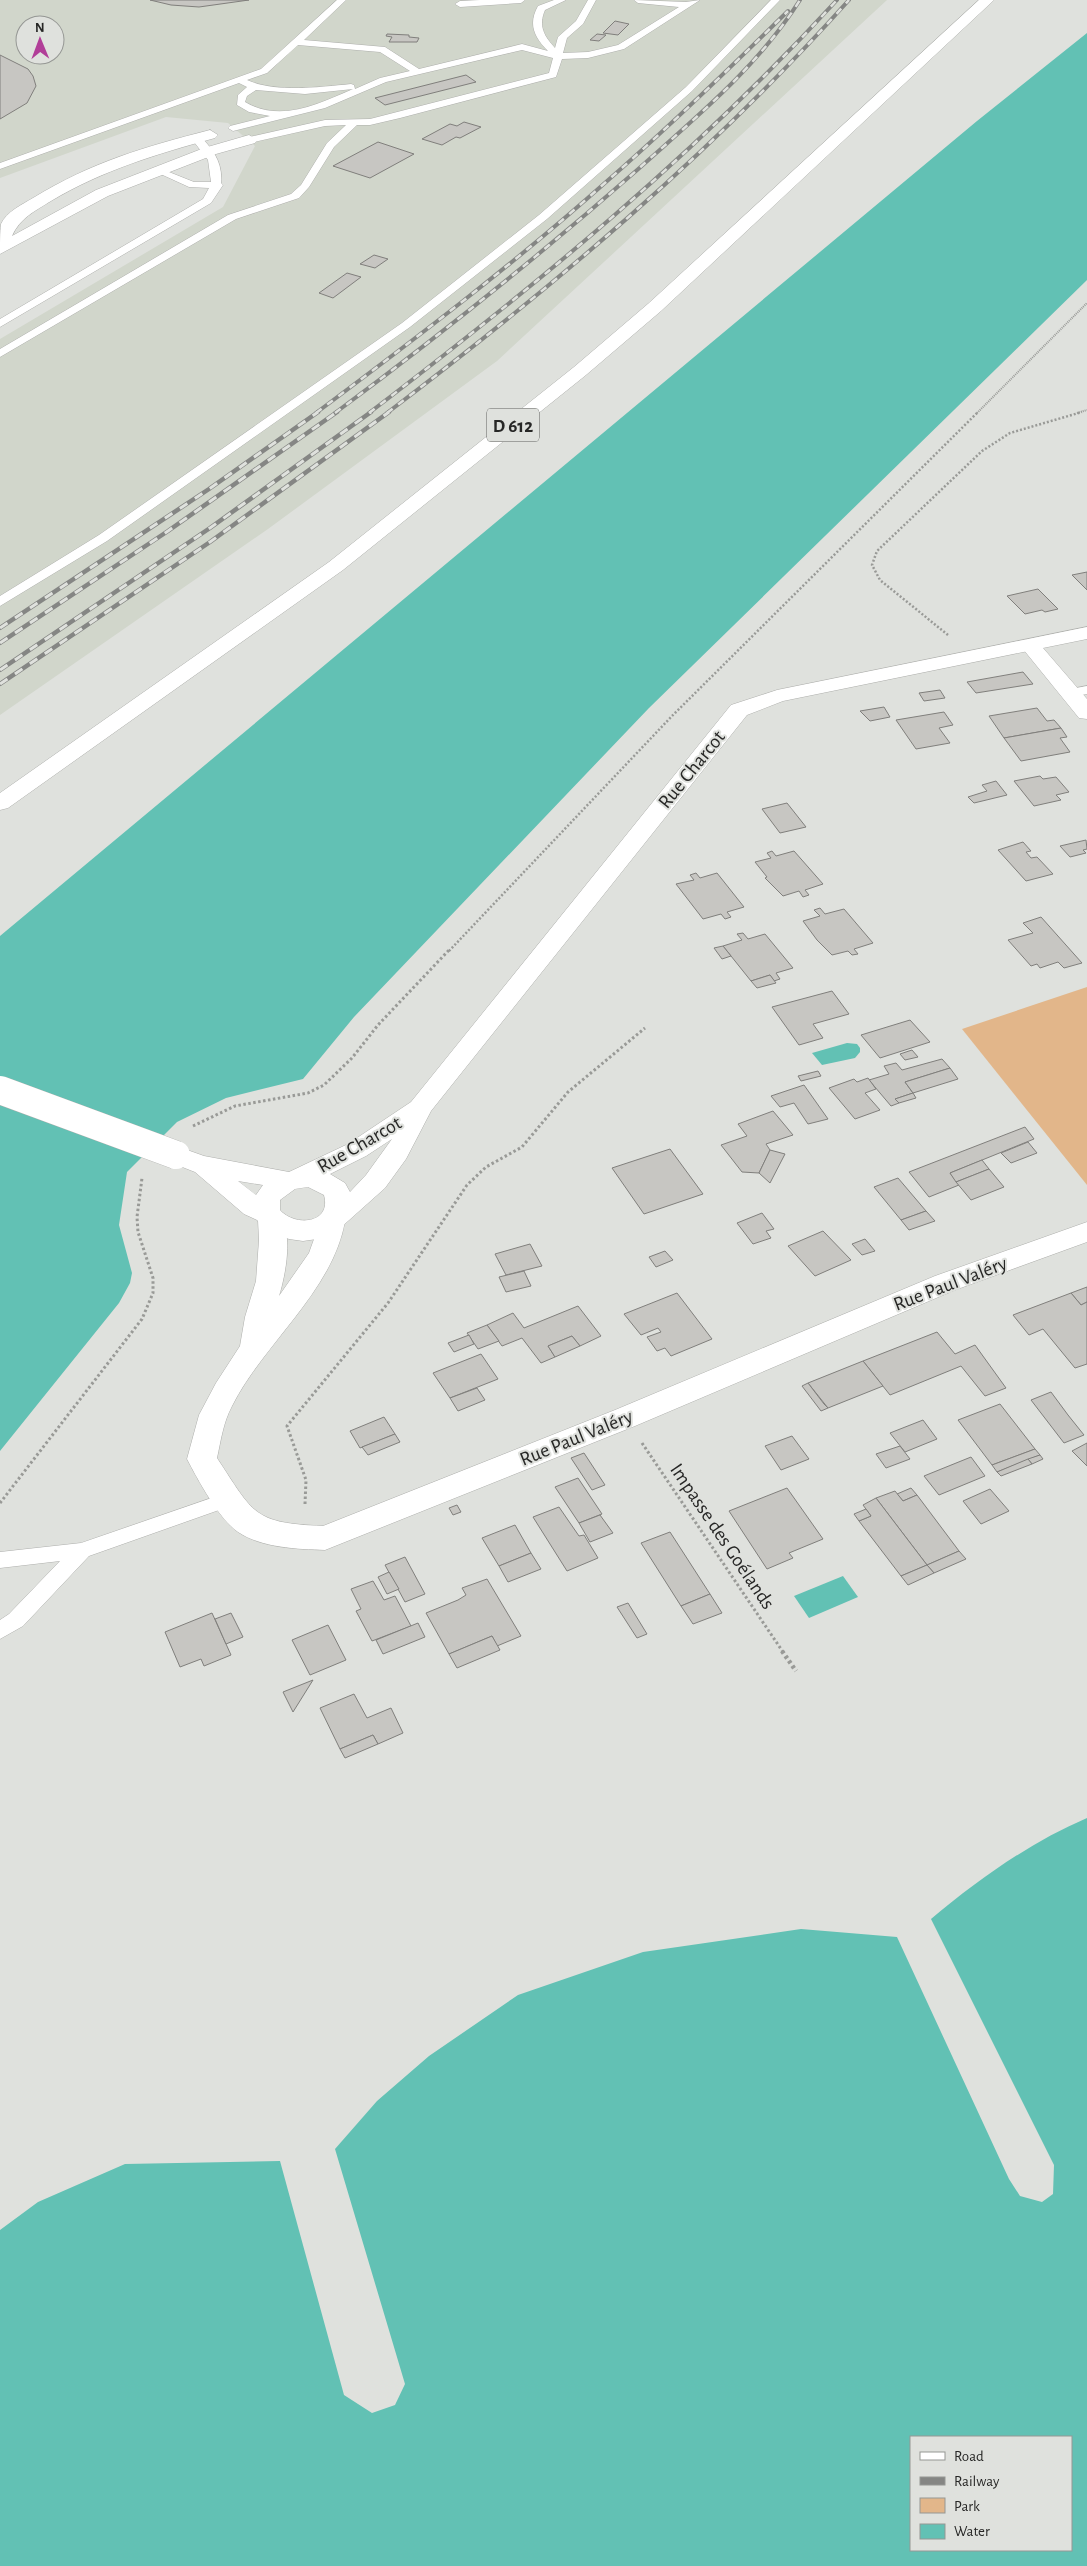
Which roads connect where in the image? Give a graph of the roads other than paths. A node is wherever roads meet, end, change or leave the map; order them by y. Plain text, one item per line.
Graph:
1 (342, 0) edge
2 (521, 0) edge
3 (562, 0) edge
4 (592, 0) edge
5 (638, 0) edge
6 (776, 0) edge
7 (987, 0) edge
8 (692, 2) edge
9 (460, 4) dead end
10 (298, 42) junction
11 (558, 56) junction
12 (418, 72) junction
13 (238, 80) junction
14 (383, 80) junction
15 (254, 87) junction
16 (282, 116) junction
17 (354, 122) junction
18 (233, 128) joint
19 (196, 138) junction
20 (249, 140) joint
21 (210, 150) junction
22 (166, 151) junction
23 (0, 166) edge
24 (159, 171) junction
25 (218, 185) junction
26 (102, 193) junction
27 (0, 243) edge
28 (0, 249) edge
29 (0, 324) edge
30 (0, 354) edge
31 (0, 602) edge
32 (1087, 633) edge
33 (1030, 645) junction
34 (1079, 692) edge
35 (1087, 713) edge
36 (0, 803) edge
37 (0, 1090) edge
38 (420, 1108) junction
39 (188, 1160) junction
40 (293, 1180) junction
41 (269, 1216) junction
42 (335, 1217) junction
43 (1087, 1232) edge
44 (253, 1349) junction
45 (229, 1499) junction
46 (82, 1551) junction
47 (0, 1560) edge
48 (0, 1631) edge

1 - 10 lane
2 - 9 lane
3 - 11 lane
4 - 11 lane
5 - 8 lane
6 - 31 lane
7 - 36 street, D 612
8 - 11 lane
10 - 12 lane
10 - 13 lane
11 - 12 lane
11 - 17 lane
12 - 14 lane
13 - 15 lane
13 - 23 lane
14 - 15 lane
14 - 16 lane
15 - 16 lane
16 - 18 lane
17 - 20 lane
17 - 30 lane
18 - 19 street
19 - 21 lane
19 - 22 street
20 - 21 street
21 - 22 street
21 - 24 street
21 - 25 lane
22 - 26 street
22 - 27 street
24 - 25 lane
24 - 26 street
25 - 29 lane
26 - 28 street
32 - 33 street, Rue Charcot
33 - 34 street
33 - 38 street, Rue Charcot
34 - 35 street
37 - 39 street, bridge
38 - 40 street, Rue Charcot
38 - 42 street, Rue Charcot
39 - 40 street
39 - 41 street
40 - 41 street
40 - 42 street
41 - 42 street
41 - 44 street, Rue Paul Valéry
42 - 44 street, Rue Paul Valéry
43 - 45 street, Rue Paul Valéry
44 - 45 street, Rue Paul Valéry
45 - 46 lane
46 - 47 lane
46 - 48 lane

